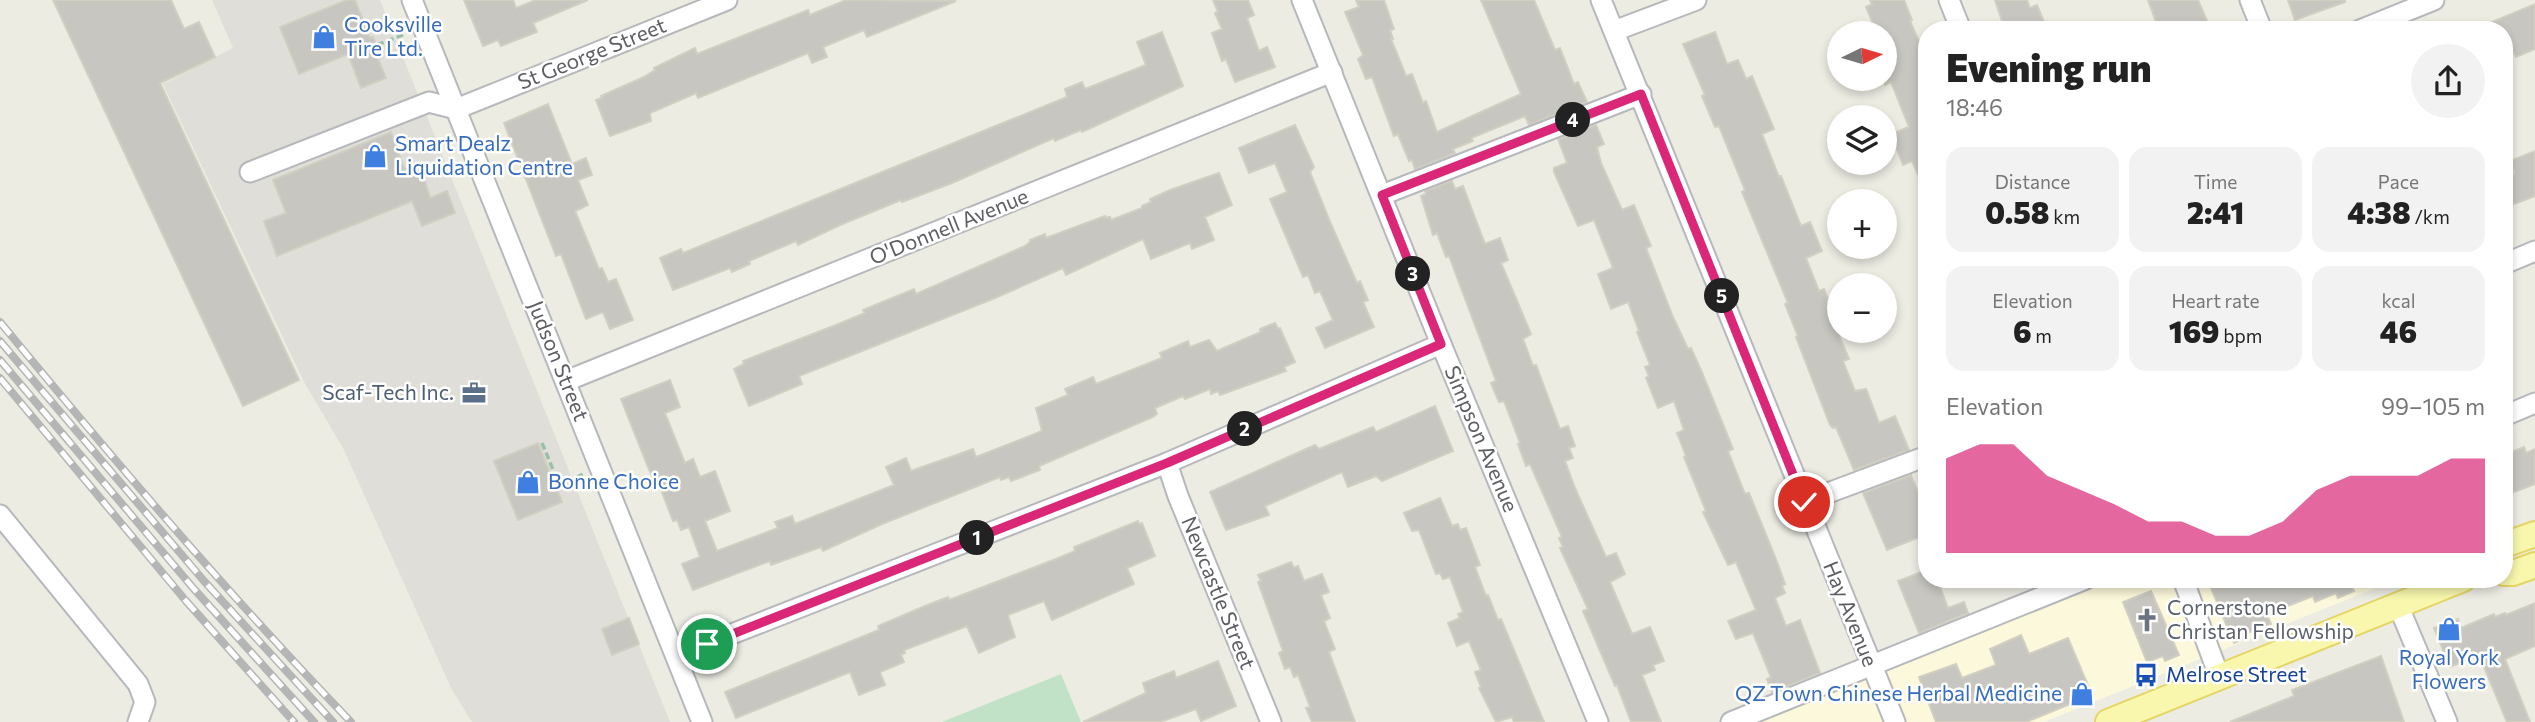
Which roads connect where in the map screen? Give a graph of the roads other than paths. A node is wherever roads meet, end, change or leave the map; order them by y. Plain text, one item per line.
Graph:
1 (412, 0) edge
2 (727, 0) edge
3 (1302, 0) edge
4 (1601, 0) edge
5 (1696, 0) edge
6 (1949, 0) edge
7 (2250, 0) edge
8 (2434, 0) edge
9 (1957, 21) edge
10 (2258, 21) edge
11 (2382, 21) edge
12 (1614, 32) junction
13 (1332, 72) junction
14 (1641, 94) junction
15 (456, 109) junction
16 (250, 172) dead end
17 (1382, 195) junction
18 (2535, 251) edge
19 (2513, 260) edge
20 (1441, 344) junction
21 (566, 381) junction
22 (2535, 404) edge
23 (2513, 413) edge
24 (1918, 459) edge
25 (1167, 463) junction
26 (1804, 502) junction
27 (0, 515) edge
28 (2535, 534) edge
29 (2513, 542) edge
30 (2535, 565) edge
31 (2513, 573) edge
32 (2064, 588) edge
33 (2186, 588) edge
34 (2440, 588) edge
35 (2398, 605) junction
36 (676, 656) junction
37 (1871, 664) junction
38 (2219, 676) junction
39 (2136, 717) edge
40 (138, 722) edge
41 (702, 722) edge
42 (1271, 722) edge
43 (1598, 722) edge
44 (1731, 722) edge
45 (1895, 722) edge
46 (2108, 722) edge
47 (2447, 722) edge

1 - 15 street, Judson Street
2 - 15 street, St George Street
3 - 13 street, Simpson Avenue
4 - 12 street, Hay Avenue
5 - 12 street
6 - 9 street
7 - 10 street
8 - 11 street
12 - 14 street, Hay Avenue
13 - 17 street, Simpson Avenue
13 - 21 street, O'Donnell Avenue
14 - 17 street
14 - 26 street, Hay Avenue
15 - 16 street
15 - 21 street, Judson Street
17 - 20 street, Simpson Avenue
18 - 19 street
20 - 25 street
20 - 43 street, Simpson Avenue
21 - 36 street, Judson Street
22 - 23 street
24 - 26 street
25 - 36 street
25 - 42 street, Newcastle Street
26 - 37 street, Hay Avenue
27 - 40 street
28 - 29 main road
30 - 31 main road
32 - 37 street
33 - 38 street
34 - 35 main road
35 - 38 main road
35 - 47 street
36 - 41 street, Judson Street
37 - 44 street
37 - 45 street, Hay Avenue
38 - 39 main road
39 - 46 main road

